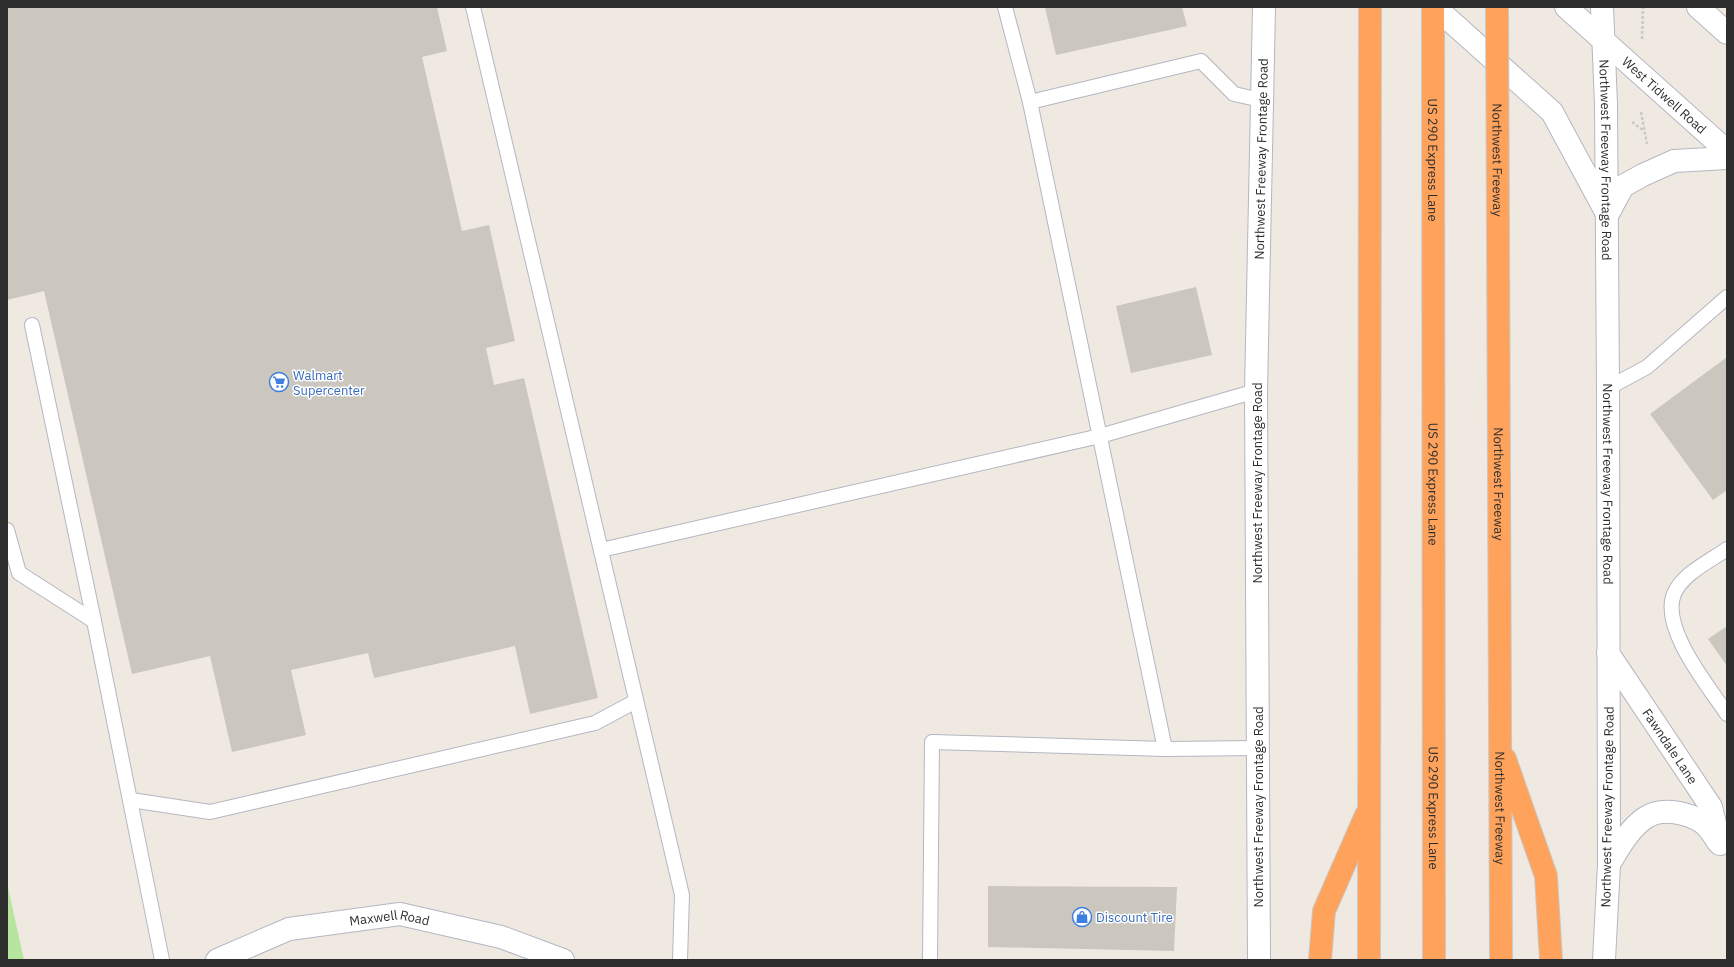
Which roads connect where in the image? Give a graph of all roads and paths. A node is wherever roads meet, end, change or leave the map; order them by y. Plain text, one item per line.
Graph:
1 (473, 7) edge
2 (1005, 7) edge
3 (1264, 7) edge
4 (1370, 7) edge
5 (1434, 7) edge
6 (1497, 7) edge
7 (1566, 7) edge
8 (1602, 7) edge
9 (1643, 7) edge
10 (1698, 7) edge
11 (1727, 33) edge
12 (1603, 41) junction
13 (1641, 46) dead end
14 (1261, 100) junction
15 (1030, 102) junction
16 (1641, 112) dead end
17 (1629, 119) dead end
18 (1644, 132) junction
19 (1647, 147) dead end
20 (1727, 151) edge
21 (1727, 158) edge
22 (1607, 215) junction
23 (1727, 297) edge
24 (32, 325) dead end
25 (1608, 388) junction
26 (1256, 391) junction
27 (1100, 436) junction
28 (7, 530) edge
29 (1727, 549) edge
30 (601, 550) junction
31 (94, 621) junction
32 (1608, 653) junction
33 (636, 701) junction
34 (1727, 714) edge
35 (1499, 743) junction
36 (1258, 748) junction
37 (1165, 749) junction
38 (131, 800) junction
39 (1369, 807) junction
40 (1723, 849) edge
41 (1609, 864) junction
42 (162, 960) edge
43 (217, 960) edge
44 (563, 960) edge
45 (680, 960) edge
46 (930, 960) edge
47 (1259, 960) edge
48 (1320, 960) edge
49 (1369, 960) edge
50 (1434, 960) edge
51 (1501, 960) edge
52 (1551, 960) edge
53 (1604, 960) edge

1 - 30 lane
2 - 15 lane
3 - 14 main road, Northwest Freeway Frontage Road
4 - 39 highway
5 - 22 main road
5 - 50 highway, US 290 Express Lane
6 - 35 highway, Northwest Freeway, bridge
7 - 12 main road, West Tidwell Road
8 - 12 main road, Northwest Freeway Frontage Road
9 - 13 path
10 - 11 main road
12 - 20 main road, West Tidwell Road
12 - 22 main road, Northwest Freeway Frontage Road
14 - 15 lane
14 - 26 main road, Northwest Freeway Frontage Road
15 - 27 lane
16 - 18 path
17 - 18 path
18 - 19 path
21 - 22 main road
22 - 25 main road, Northwest Freeway Frontage Road
23 - 25 lane
24 - 31 lane
25 - 32 main road, Northwest Freeway Frontage Road
26 - 27 lane
26 - 36 main road, Northwest Freeway Frontage Road
27 - 30 lane
27 - 37 lane
28 - 31 lane
29 - 34 lane
30 - 33 lane
31 - 38 lane
32 - 40 main road, Fawndale Lane
32 - 41 main road, Northwest Freeway Frontage Road
33 - 38 lane
33 - 45 lane
35 - 51 highway, Northwest Freeway
35 - 52 highway
36 - 37 lane
36 - 47 main road, Northwest Freeway Frontage Road
37 - 46 lane
38 - 42 lane
39 - 48 highway
39 - 49 highway
40 - 41 main road, Fawndale Lane
41 - 53 main road, Northwest Freeway Frontage Road
43 - 44 main road, Maxwell Road

